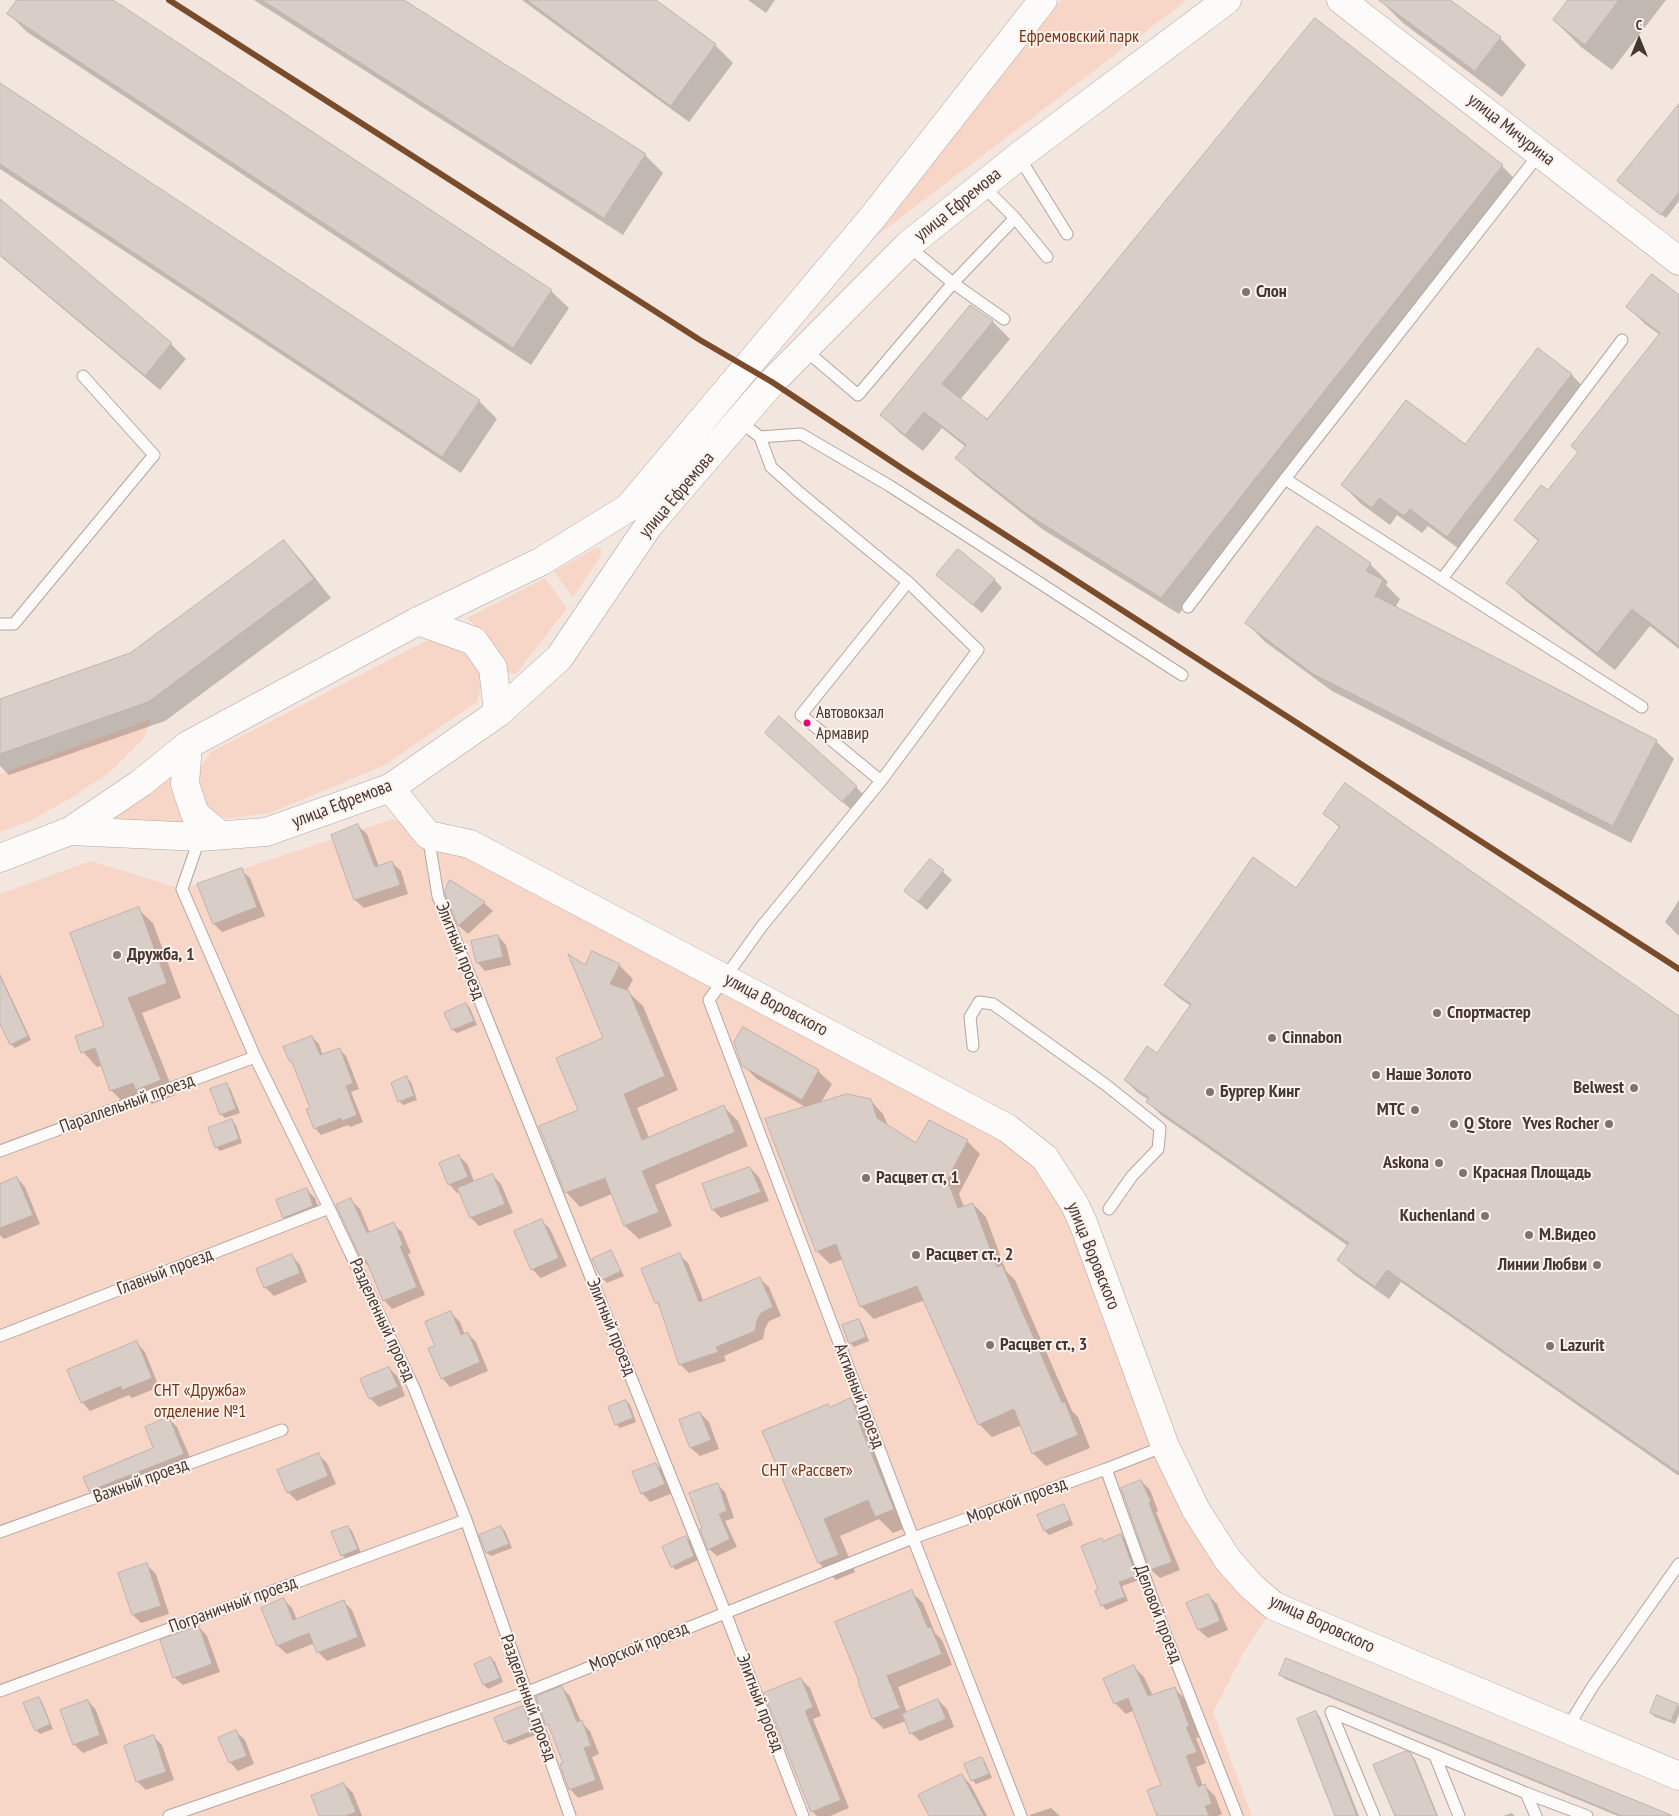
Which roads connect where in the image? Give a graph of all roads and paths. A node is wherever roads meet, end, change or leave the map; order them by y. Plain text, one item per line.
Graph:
1 (1043, 0) edge
2 (1227, 0) edge
3 (1342, 0) edge
4 (1540, 153) junction
5 (1019, 156) junction
6 (982, 185) junction
7 (1015, 218) junction
8 (1067, 234) dead end
9 (907, 246) junction
10 (1047, 257) dead end
11 (1679, 261) edge
12 (953, 282) junction
13 (1004, 319) dead end
14 (1622, 340) dead end
15 (804, 349) junction
16 (83, 376) dead end
17 (739, 421) junction
18 (760, 437) junction
19 (1285, 479) junction
20 (1442, 579) junction
21 (908, 582) junction
22 (1188, 608) dead end
23 (418, 621) junction
24 (0, 624) edge
25 (1182, 675) dead end
26 (1642, 707) dead end
27 (498, 713) junction
28 (188, 745) junction
29 (881, 781) junction
30 (390, 788) junction
31 (70, 831) junction
32 (428, 835) junction
33 (210, 836) junction
34 (0, 858) edge
35 (725, 978) junction
36 (973, 1046) dead end
37 (255, 1057) junction
38 (0, 1151) edge
39 (330, 1208) junction
40 (1109, 1209) dead end
41 (0, 1336) edge
42 (282, 1430) dead end
43 (1165, 1446) junction
44 (1106, 1469) junction
45 (466, 1520) junction
46 (0, 1532) edge
47 (913, 1538) junction
48 (1679, 1564) edge
49 (725, 1612) junction
50 (0, 1691) edge
51 (526, 1693) junction
52 (1566, 1730) junction
53 (1435, 1756) junction
54 (1679, 1776) edge
55 (1526, 1793) junction
56 (169, 1816) edge
57 (570, 1816) edge
58 (803, 1816) edge
59 (1021, 1816) edge
60 (1237, 1816) edge
61 (1374, 1816) edge
62 (1459, 1816) edge
63 (1536, 1816) edge
64 (1587, 1816) edge

1 - 23 main road, улица Ефремова
2 - 5 main road, улица Ефремова
3 - 4 main road, улица Мичурина
4 - 11 main road, улица Мичурина
4 - 19 lane
5 - 6 main road, улица Ефремова
5 - 8 lane
6 - 7 lane
6 - 9 main road, улица Ефремова
7 - 10 lane
7 - 12 lane
9 - 12 lane
9 - 15 main road, улица Ефремова
12 - 13 lane
12 - 15 lane
14 - 20 lane
15 - 17 main road, улица Ефремова
16 - 24 lane
17 - 18 lane
17 - 27 main road, улица Ефремова
18 - 21 lane
18 - 25 lane
19 - 20 lane
19 - 22 lane
20 - 26 lane
21 - 29 lane
21 - 29 lane
23 - 27 main road
23 - 28 main road, улица Ефремова
27 - 30 main road, улица Ефремова
28 - 31 main road, улица Ефремова
28 - 33 main road
29 - 35 lane
30 - 32 main road
30 - 33 main road, улица Ефремова
31 - 33 main road, улица Ефремова
31 - 34 main road, улица Ефремова
32 - 35 main road, улица Воровского
32 - 49 lane, Элитный проезд
33 - 37 lane, Разделенный проезд
35 - 43 main road, улица Воровского
35 - 47 lane, Активный проезд
36 - 40 lane
37 - 38 lane, Параллельный проезд
37 - 39 lane, Разделенный проезд
39 - 41 lane, Главный проезд
39 - 45 lane, Разделенный проезд
42 - 46 lane, Важный проезд
43 - 44 lane
43 - 52 main road, улица Воровского
44 - 47 lane, Морской проезд
44 - 60 lane, Деловой проезд
45 - 50 lane, Пограничный проезд
45 - 51 lane, Разделенный проезд
47 - 49 lane, Морской проезд
47 - 59 lane, Активный проезд
48 - 52 lane
49 - 51 lane, Морской проезд
49 - 58 lane, Элитный проезд
51 - 56 lane, Морской проезд
51 - 57 lane, Разделенный проезд
52 - 54 main road, улица Воровского
53 - 55 lane
53 - 61 lane
53 - 62 lane
55 - 63 lane
55 - 64 lane

